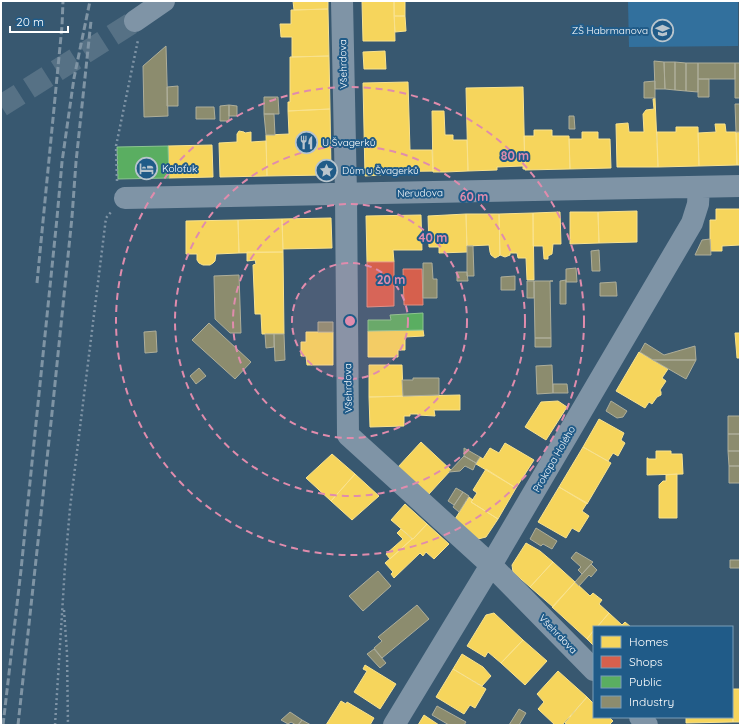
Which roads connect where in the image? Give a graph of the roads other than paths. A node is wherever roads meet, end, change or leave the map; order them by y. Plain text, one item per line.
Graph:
1 (164, 1) edge
2 (342, 1) edge
3 (135, 21) tunnel mouth
4 (740, 186) edge
5 (699, 187) junction
6 (346, 194) junction
7 (125, 198) road end
8 (491, 565) junction
9 (593, 669) edge
10 (394, 725) edge

1 - 3 street
2 - 6 street, Všehrdova
4 - 5 street, Nerudova
5 - 6 street, Nerudova
5 - 8 street, Prokopa Holého
6 - 7 street, Nerudova
6 - 8 street, Všehrdova
8 - 9 street, Všehrdova
8 - 10 street, Prokopa Holého

